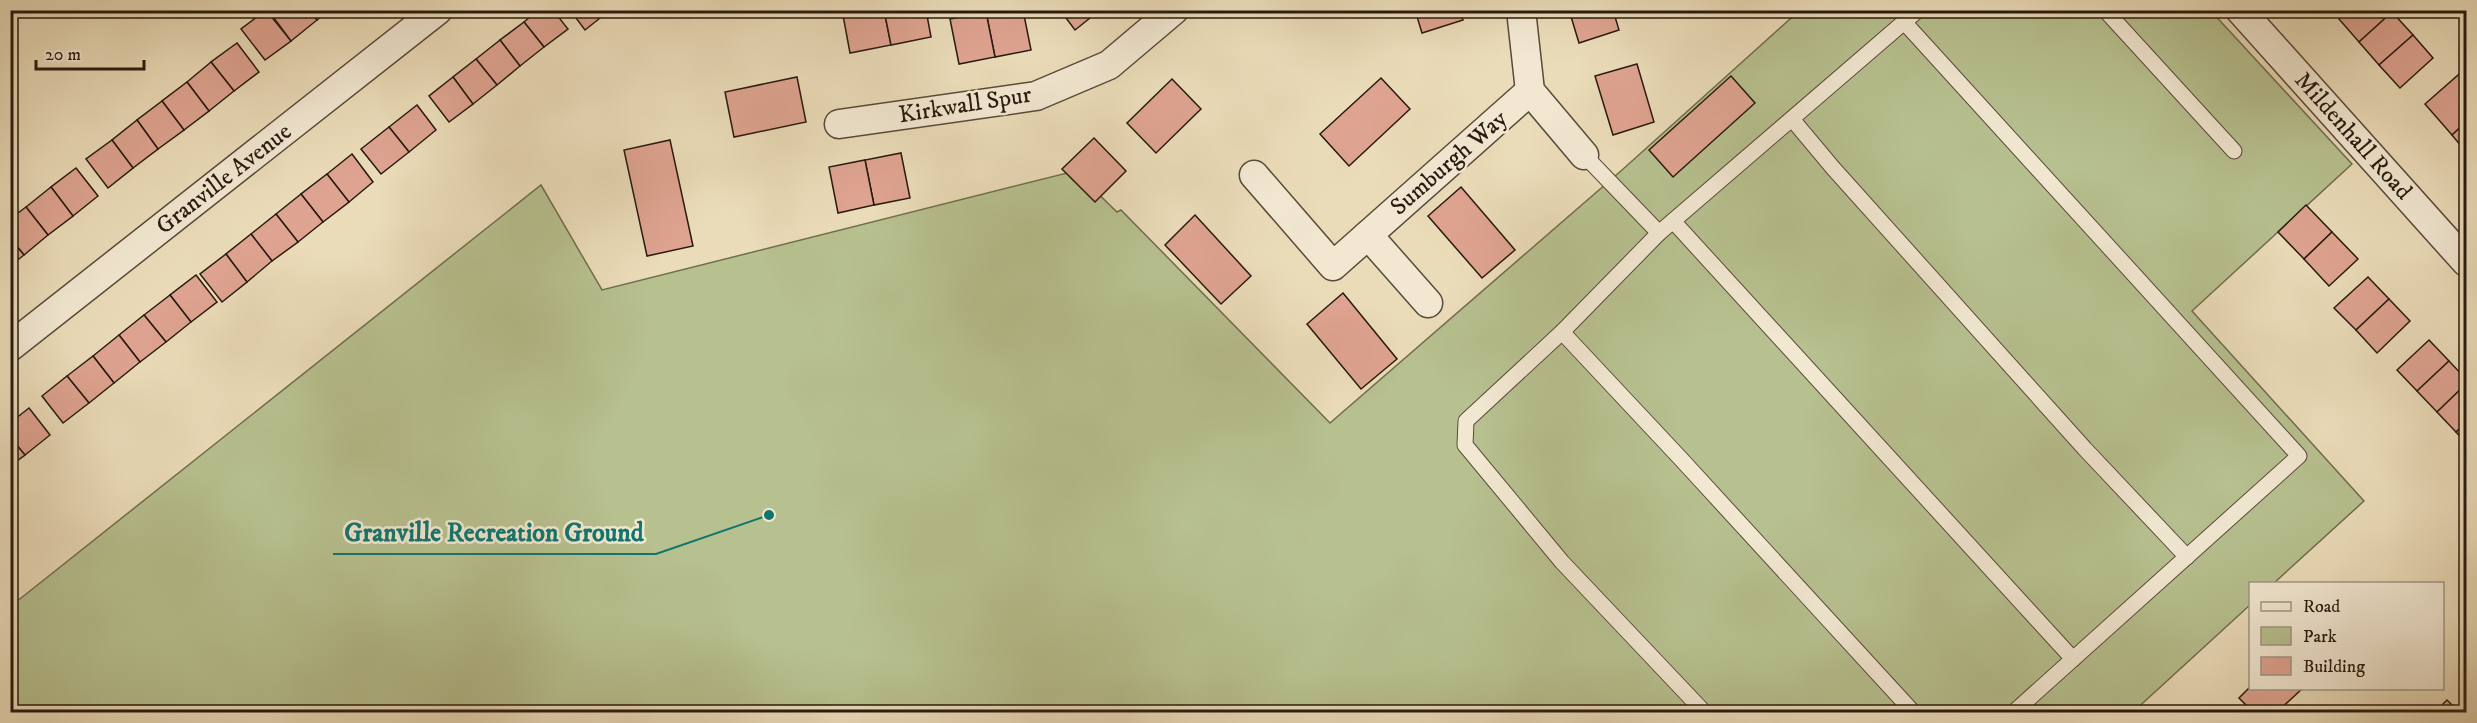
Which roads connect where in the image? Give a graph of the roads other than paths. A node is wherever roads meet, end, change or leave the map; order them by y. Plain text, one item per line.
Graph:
1 (438, 10) edge
2 (1174, 10) edge
3 (1521, 10) edge
4 (1918, 10) edge
5 (2105, 10) edge
6 (2240, 10) edge
7 (1905, 23) junction
8 (1530, 91) junction
9 (1792, 119) junction
10 (839, 124) dead end
11 (2234, 151) dead end
12 (1584, 155) joint
13 (1254, 175) dead end
14 (1673, 221) junction
15 (1659, 233) junction
16 (1368, 235) junction
17 (2466, 262) edge
18 (1428, 303) dead end
19 (1562, 332) junction
20 (10, 347) edge
21 (2187, 556) junction
22 (2073, 660) junction
23 (1704, 712) edge
24 (1913, 712) edge
25 (2014, 712) edge

1 - 20 street, Granville Avenue
2 - 10 street, Kirkwall Spur
3 - 8 street, Sumburgh Way
4 - 7 lane
5 - 11 lane
6 - 17 street, Mildenhall Road
7 - 9 lane
7 - 21 lane
8 - 12 street, Sumburgh Way
8 - 16 street, Sumburgh Way
9 - 14 lane
9 - 21 lane
12 - 15 lane
13 - 16 street, Sumburgh Way
14 - 15 lane
14 - 22 lane
15 - 19 lane
16 - 18 street
19 - 23 lane
19 - 24 lane
21 - 22 lane
22 - 25 lane

